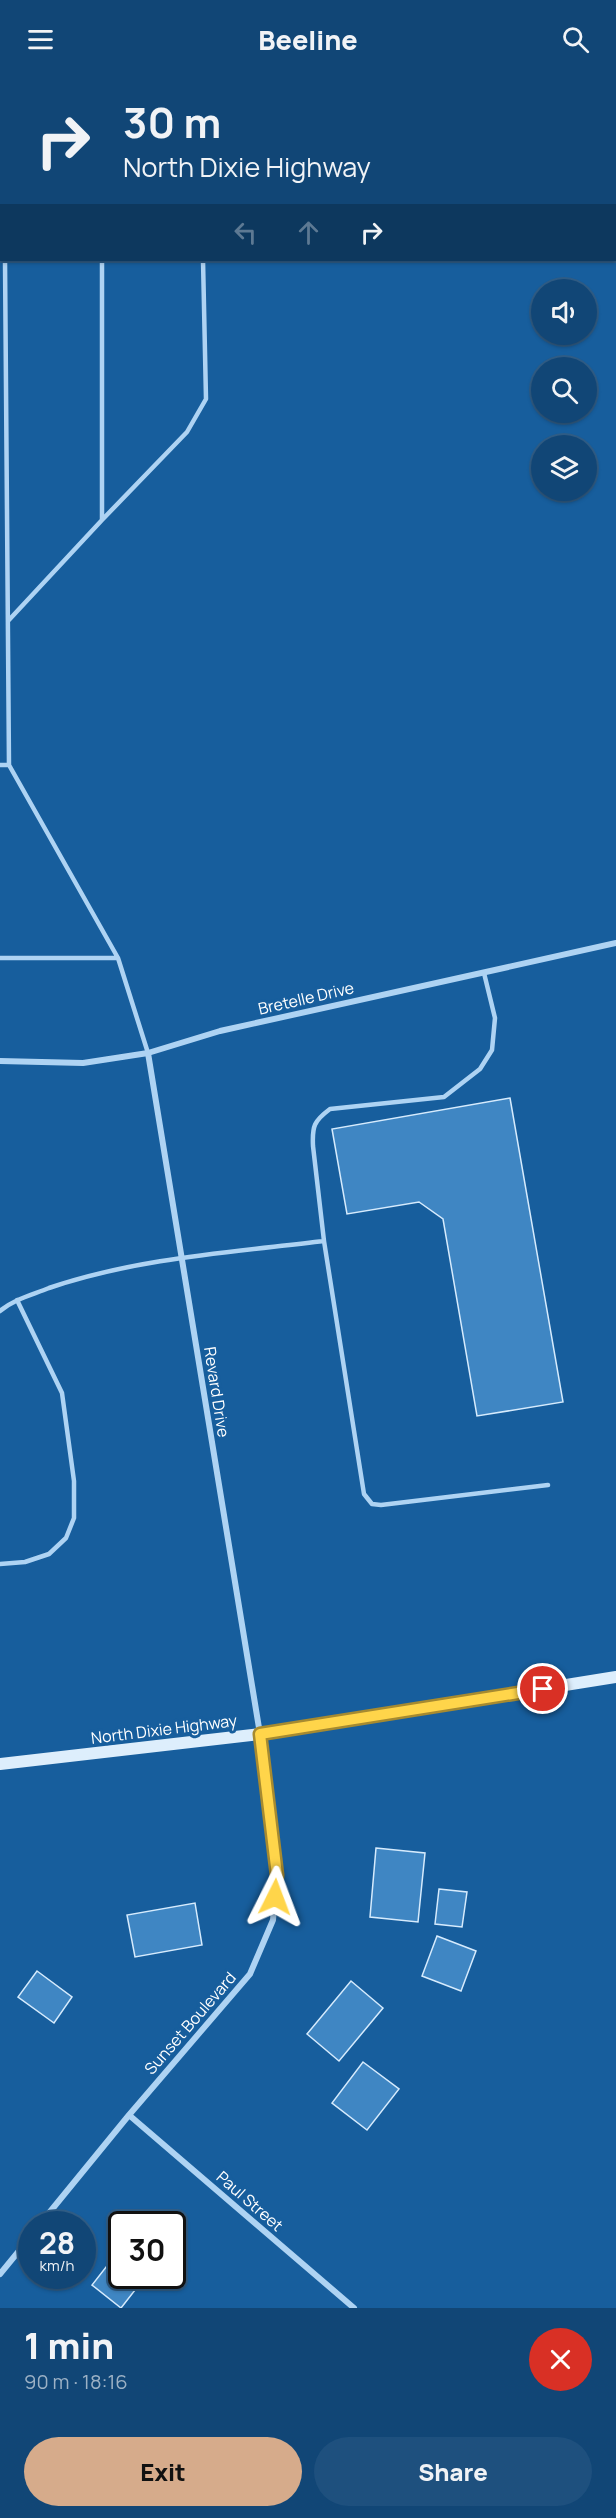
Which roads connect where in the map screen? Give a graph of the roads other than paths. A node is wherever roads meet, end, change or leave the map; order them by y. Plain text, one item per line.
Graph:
1 (5, 261) edge
2 (102, 261) edge
3 (203, 261) edge
4 (102, 520) junction
5 (8, 621) junction
6 (0, 765) edge
7 (9, 765) junction
8 (616, 943) edge
9 (0, 958) edge
10 (118, 958) junction
11 (483, 973) junction
12 (148, 1053) junction
13 (0, 1061) edge
14 (324, 1241) junction
15 (182, 1258) junction
16 (17, 1300) junction
17 (0, 1311) edge
18 (548, 1485) dead end
19 (0, 1564) edge
20 (616, 1677) edge
21 (260, 1734) junction
22 (0, 1764) edge
23 (129, 2115) junction
24 (51, 2211) edge
25 (18, 2252) edge
26 (0, 2274) edge
27 (354, 2308) edge

1 - 5 lane
2 - 4 lane
3 - 4 lane
4 - 5 lane
5 - 7 lane
6 - 7 lane
7 - 10 lane
8 - 11 street, Bretelle Drive
9 - 10 lane
10 - 12 lane
11 - 12 street, Bretelle Drive
11 - 14 lane
12 - 13 street, Bretelle Drive
12 - 15 street, Revard Drive
14 - 15 lane
14 - 18 lane
15 - 16 lane
15 - 21 street, Revard Drive
16 - 17 lane
16 - 19 lane
20 - 21 street, North Dixie Highway
21 - 22 street, North Dixie Highway
21 - 23 street, Sunset Boulevard
23 - 24 street, Sunset Boulevard
23 - 27 street, Paul Street
25 - 26 street

